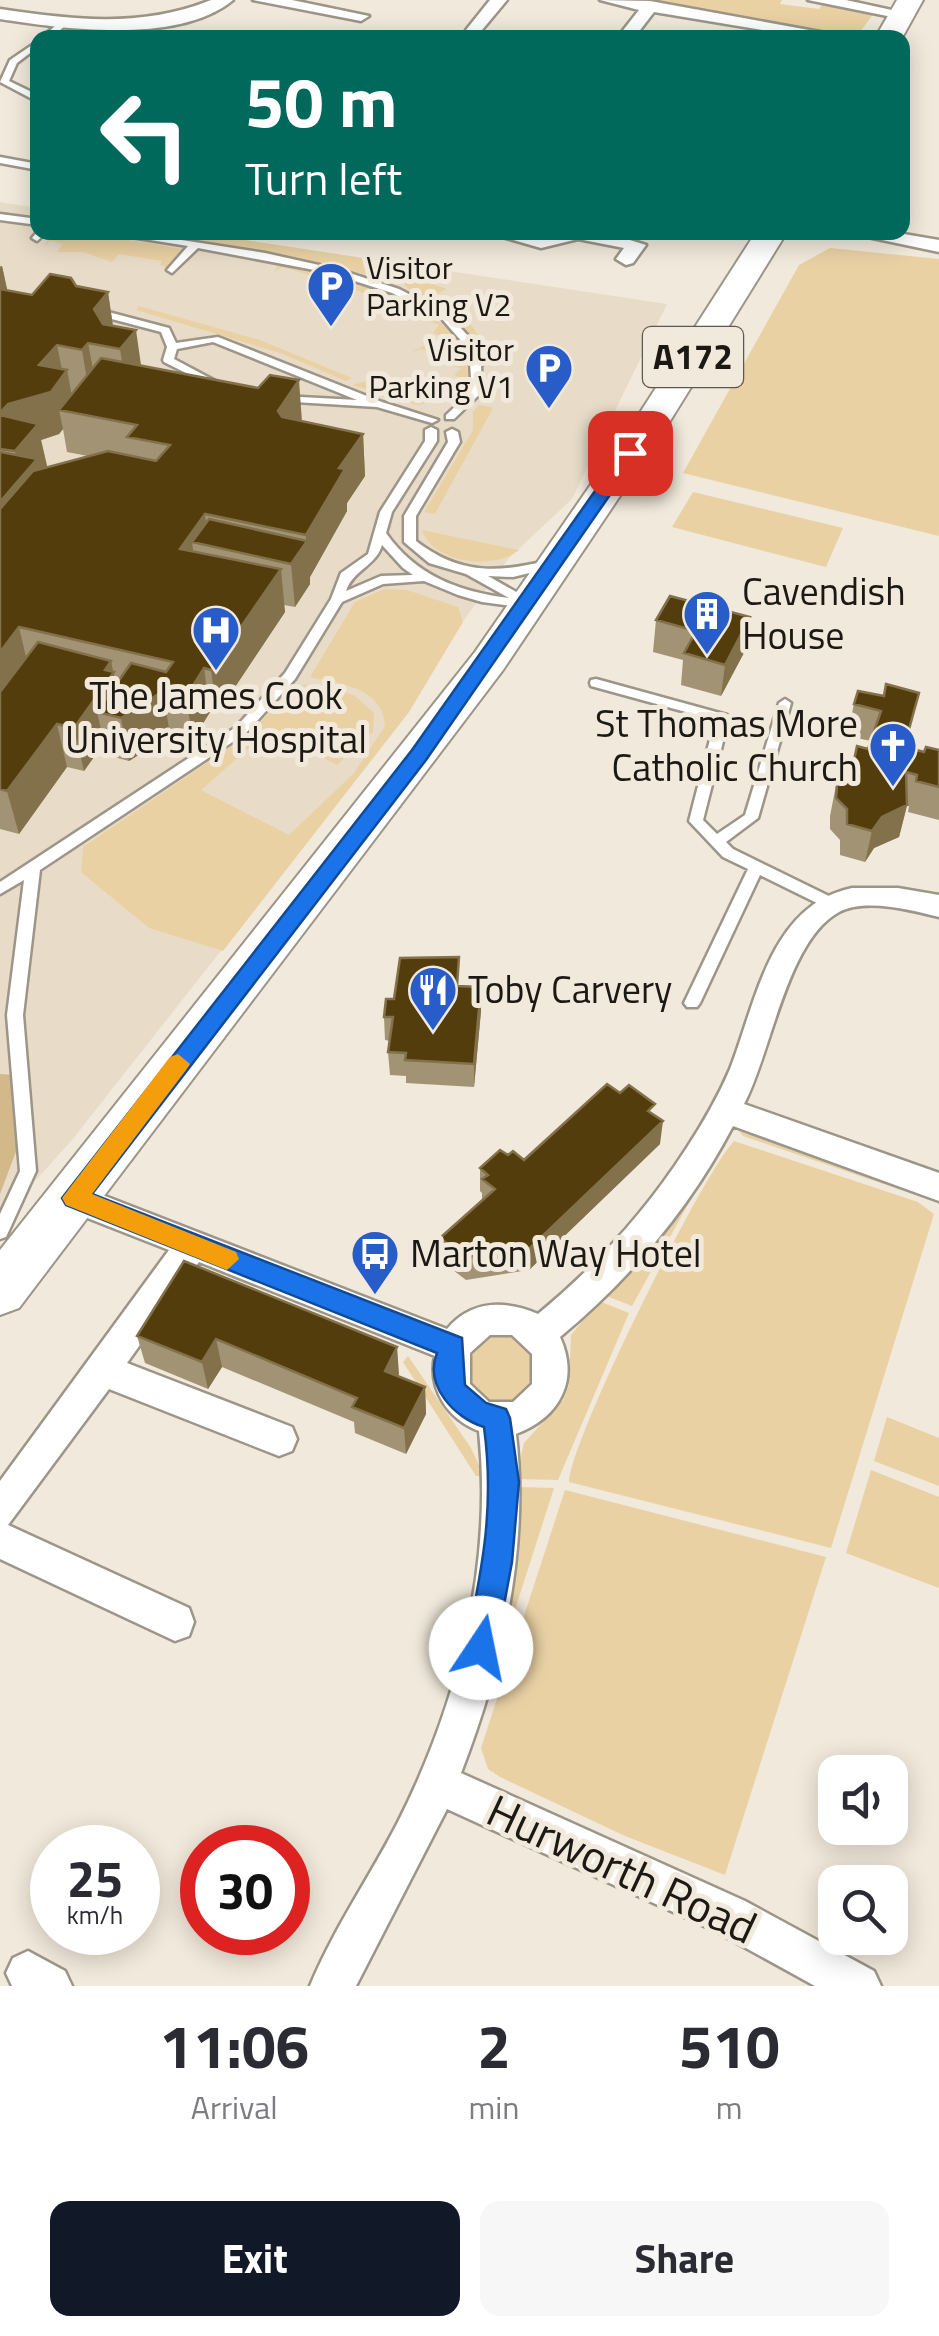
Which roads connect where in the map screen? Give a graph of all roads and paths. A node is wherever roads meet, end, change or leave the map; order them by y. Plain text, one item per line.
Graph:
1 (225, 0) edge
2 (261, 0) edge
3 (499, 0) edge
4 (608, 0) edge
5 (816, 0) edge
6 (650, 6) junction
7 (906, 7) edge
8 (0, 14) edge
9 (361, 16) dead end
10 (63, 24) junction
11 (55, 30) edge
12 (474, 30) edge
13 (631, 30) edge
14 (796, 30) edge
15 (893, 30) edge
16 (30, 50) edge
17 (2, 82) edge
18 (30, 95) edge
19 (0, 160) edge
20 (30, 165) edge
21 (0, 216) edge
22 (30, 221) edge
23 (156, 240) edge
24 (609, 240) edge
25 (767, 240) edge
26 (902, 240) edge
27 (194, 246) junction
28 (636, 246) edge
29 (939, 246) edge
30 (172, 270) dead end
31 (72, 307) edge
32 (447, 346) dead end
33 (172, 347) junction
34 (479, 363) junction
35 (226, 387) edge
36 (271, 397) edge
37 (378, 404) junction
38 (450, 418) junction
39 (431, 425) junction
40 (452, 432) junction
41 (380, 533) junction
42 (554, 563) junction
43 (470, 572) junction
44 (423, 578) junction
45 (337, 599) junction
46 (528, 604) junction
47 (596, 683) dead end
48 (785, 702) dead end
49 (717, 842) junction
50 (32, 867) junction
51 (756, 867) junction
52 (0, 889) edge
53 (830, 903) junction
54 (939, 906) edge
55 (692, 1002) dead end
56 (724, 1110) junction
57 (939, 1188) edge
58 (74, 1198) junction
59 (0, 1232) edge
60 (191, 1246) junction
61 (0, 1292) edge
62 (538, 1334) junction
63 (453, 1347) junction
64 (105, 1371) junction
65 (496, 1418) junction
66 (279, 1439) dead end
67 (0, 1511) edge
68 (0, 1540) edge
69 (175, 1622) dead end
70 (437, 1783) junction
71 (332, 1986) edge
72 (859, 1986) edge

1 - 10 street
2 - 9 street
3 - 12 street
4 - 6 street
5 - 7 street
6 - 13 street
6 - 14 street
7 - 15 main road
8 - 10 street
10 - 11 lane
16 - 17 lane
17 - 18 lane
19 - 20 lane
21 - 22 lane
23 - 27 lane
24 - 28 street
25 - 42 main road, A172
26 - 29 street
27 - 30 lane
27 - 34 lane
31 - 33 lane
32 - 34 lane
33 - 35 lane
33 - 37 lane
34 - 38 lane
36 - 37 lane
37 - 39 lane
38 - 39 lane
38 - 40 lane
39 - 40 lane
39 - 41 lane
40 - 43 lane
41 - 44 lane
41 - 45 lane
42 - 43 lane
42 - 46 main road, A172
43 - 46 lane
44 - 45 lane
44 - 46 lane
45 - 50 lane
46 - 58 main road, A172
47 - 49 lane
48 - 49 lane
49 - 51 lane
50 - 52 lane
50 - 59 lane
51 - 53 lane
51 - 55 lane
53 - 54 street
53 - 56 street
56 - 57 street
56 - 62 street
58 - 60 street
58 - 61 main road, A172
60 - 63 street
60 - 64 street
62 - 63 street
62 - 65 street
63 - 65 street
64 - 66 street
64 - 67 street
65 - 70 street
68 - 69 street
70 - 71 street
70 - 72 street, Hurworth Road

